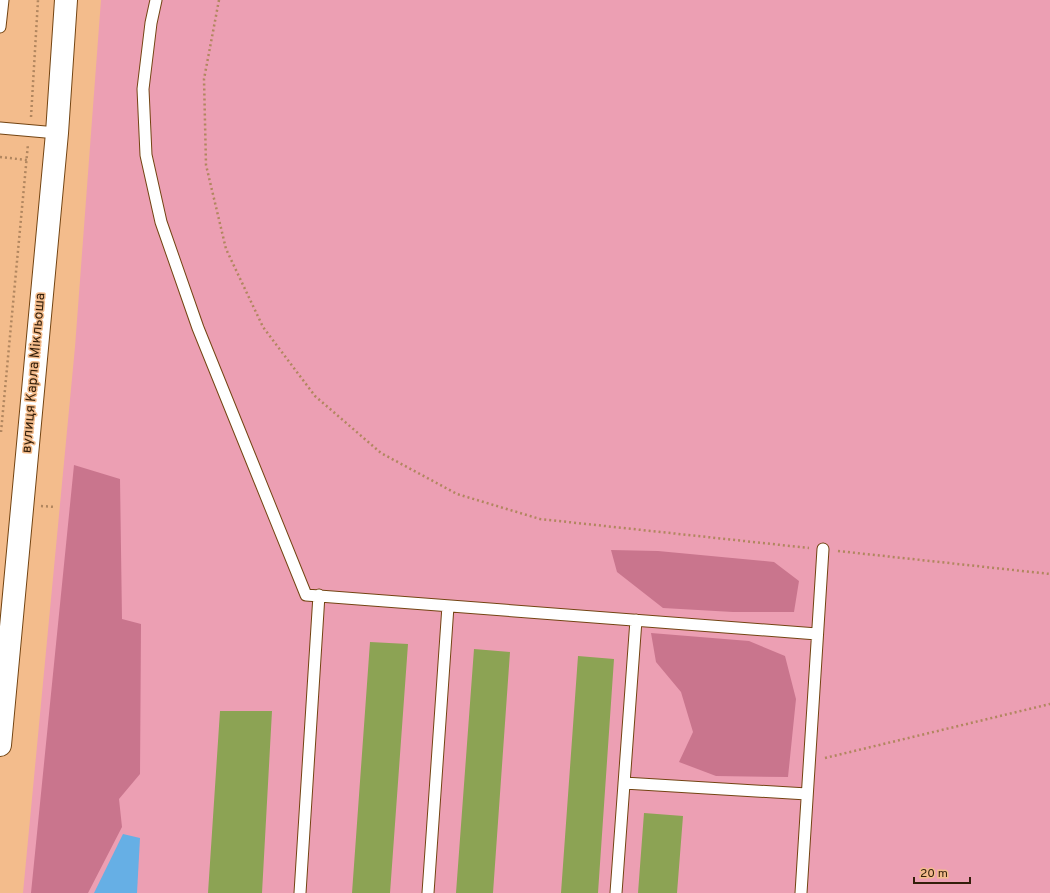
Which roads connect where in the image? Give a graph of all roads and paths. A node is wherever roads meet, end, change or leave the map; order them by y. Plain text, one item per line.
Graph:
1 (3, 0) edge
2 (38, 0) edge
3 (66, 0) edge
4 (156, 0) edge
5 (219, 0) edge
6 (0, 27) edge
7 (0, 128) edge
8 (30, 131) junction
9 (57, 133) junction
10 (0, 158) edge
11 (27, 160) junction
12 (1, 420) edge
13 (0, 432) edge
14 (823, 549) junction
15 (1050, 574) edge
16 (319, 596) junction
17 (448, 606) junction
18 (636, 620) junction
19 (817, 634) junction
20 (2, 695) edge
21 (1050, 704) edge
22 (0, 745) edge
23 (809, 761) junction
24 (624, 783) junction
25 (807, 794) junction
26 (300, 893) edge
27 (428, 893) edge
28 (616, 893) edge
29 (801, 893) edge

1 - 6 lane
2 - 8 path
3 - 9 street, вулиця Карла Мікльоша
4 - 16 lane
5 - 14 path
7 - 8 lane
8 - 9 lane
8 - 11 path
9 - 20 street, вулиця Карла Мікльоша
10 - 11 path
11 - 12 path
12 - 13 path
14 - 15 path
14 - 19 lane
16 - 17 lane
16 - 26 lane
17 - 18 lane
17 - 27 lane
18 - 19 lane
18 - 24 lane
19 - 23 lane
20 - 22 street, вулиця Карла Мікльоша
21 - 23 path
23 - 25 lane
24 - 25 lane
24 - 28 lane
25 - 29 lane

